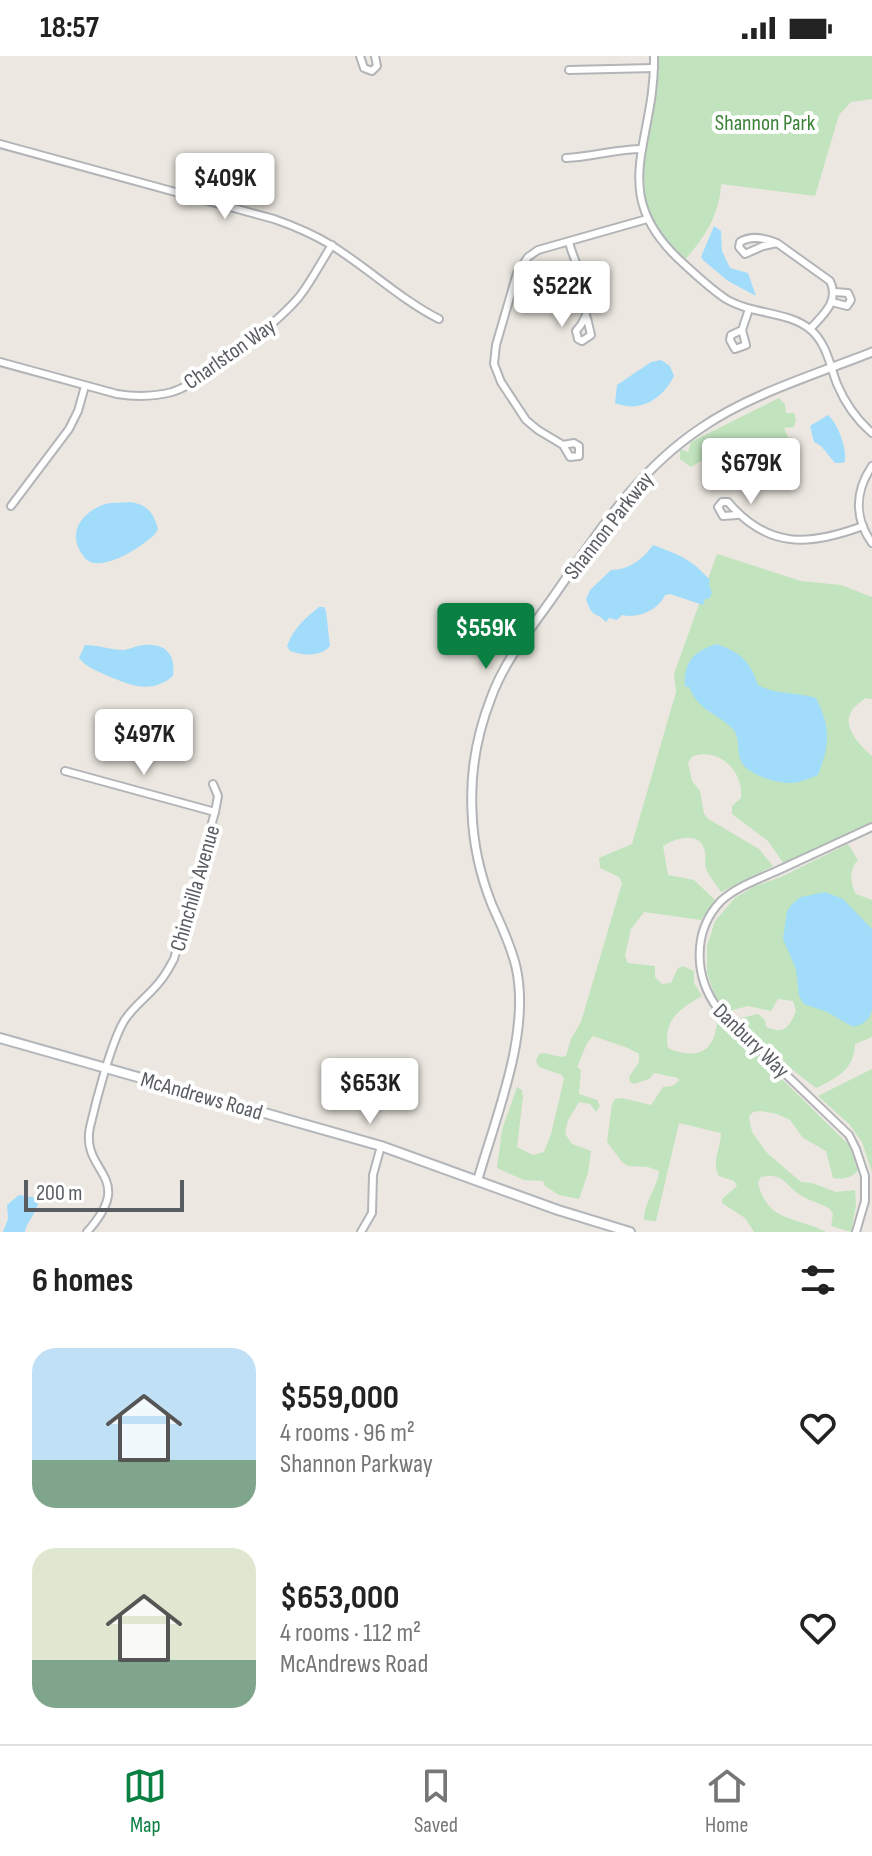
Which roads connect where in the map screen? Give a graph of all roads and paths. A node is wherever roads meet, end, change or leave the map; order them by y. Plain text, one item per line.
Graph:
1 (360, 56) edge
2 (375, 56) edge
3 (654, 56) edge
4 (654, 68) junction
5 (569, 70) dead end
6 (0, 144) edge
7 (642, 149) junction
8 (566, 158) dead end
9 (647, 219) junction
10 (569, 242) junction
11 (777, 243) junction
12 (332, 245) junction
13 (834, 292) junction
14 (832, 302) junction
15 (749, 309) junction
16 (587, 318) dead end
17 (439, 319) dead end
18 (810, 329) junction
19 (742, 330) dead end
20 (872, 352) edge
21 (0, 362) edge
22 (832, 368) junction
23 (85, 386) junction
24 (872, 433) edge
25 (563, 445) dead end
26 (872, 466) edge
27 (11, 506) dead end
28 (737, 515) dead end
29 (863, 526) junction
30 (872, 543) edge
31 (65, 771) dead end
32 (213, 784) dead end
33 (215, 812) junction
34 (872, 827) edge
35 (0, 1038) edge
36 (108, 1068) junction
37 (381, 1146) junction
38 (478, 1179) junction
39 (87, 1232) edge
40 (361, 1232) edge
41 (630, 1232) edge
42 (856, 1232) edge

1 - 2 street
3 - 4 street
4 - 5 street
4 - 7 street
6 - 12 street
7 - 8 street
7 - 9 street
9 - 10 street
9 - 15 street
10 - 16 street
10 - 25 street
11 - 11 street
11 - 13 street
12 - 17 street
12 - 23 street, Charlston Way
13 - 14 street
13 - 14 street
14 - 18 street
15 - 18 street
15 - 19 street
18 - 22 street
20 - 22 street, Shannon Parkway
21 - 23 street, Charlston Way
22 - 24 street
22 - 38 street, Shannon Parkway
23 - 27 street
26 - 29 street
28 - 29 street
29 - 30 street
31 - 33 street
32 - 33 street, Chinchilla Avenue
33 - 36 street, Chinchilla Avenue
34 - 42 street, Danbury Way
35 - 36 main road, McAndrews Road
36 - 37 main road, McAndrews Road
36 - 39 street, Chinchilla Avenue
37 - 38 main road, McAndrews Road
37 - 40 street
38 - 41 main road, McAndrews Road

